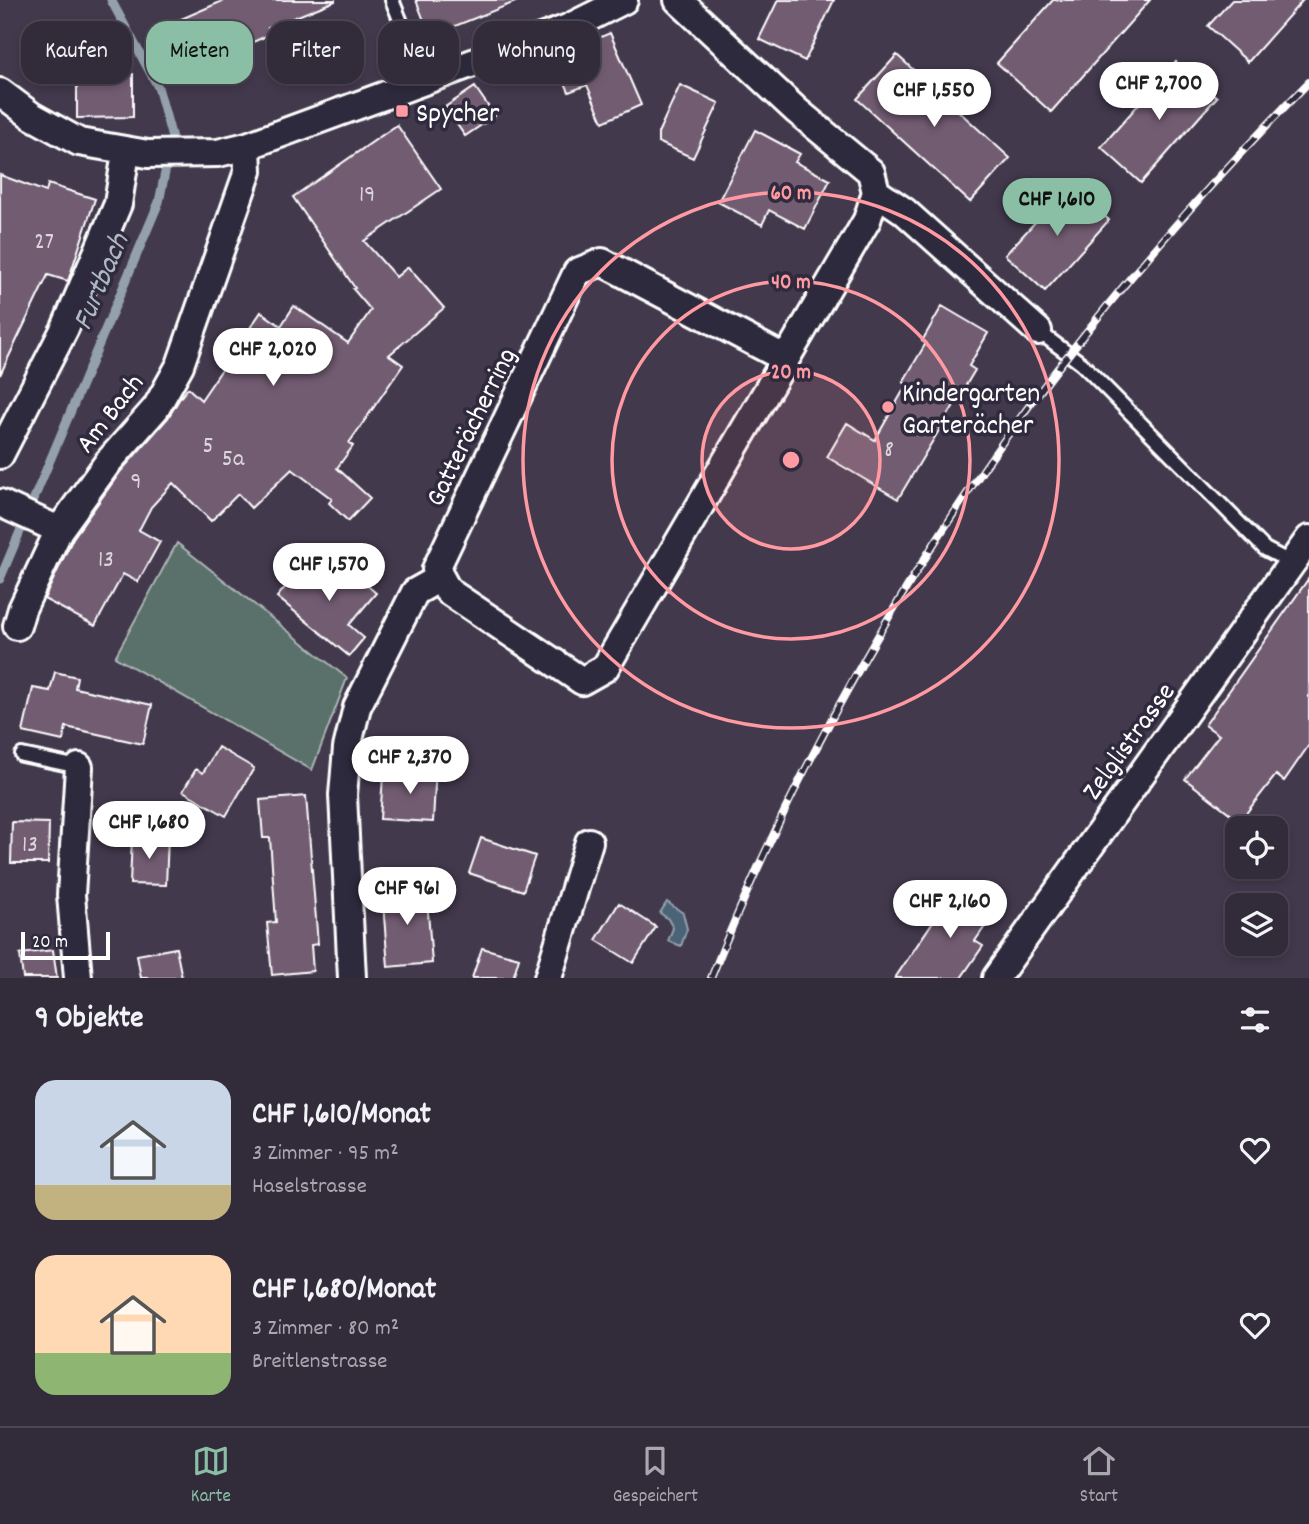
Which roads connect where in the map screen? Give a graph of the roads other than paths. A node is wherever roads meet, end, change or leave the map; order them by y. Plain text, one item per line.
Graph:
1 (392, 0) edge
2 (624, 0) edge
3 (678, 0) edge
4 (401, 21) edge
5 (459, 68) edge
6 (414, 84) edge
7 (0, 92) edge
8 (247, 146) junction
9 (137, 153) junction
10 (876, 192) junction
11 (1038, 331) joint
12 (786, 359) junction
13 (0, 455) edge
14 (1, 503) edge
15 (53, 527) junction
16 (1309, 539) edge
17 (1292, 564) junction
18 (440, 578) junction
19 (17, 626) dead end
20 (22, 755) dead end
21 (79, 767) joint
22 (589, 842) dead end
23 (78, 978) edge
24 (352, 978) edge
25 (548, 978) edge
26 (996, 978) edge

1 - 4 lane
2 - 5 street
3 - 10 street
6 - 8 street
7 - 9 street
8 - 9 street
8 - 15 street, Am Bach
9 - 13 street
10 - 11 street
10 - 12 street
11 - 17 lane
12 - 18 street
12 - 18 street, Gatterächerring
14 - 15 street
15 - 19 street, Am Bach
16 - 17 street, Zelglistrasse
17 - 26 street, Zelglistrasse
18 - 24 street
20 - 21 lane
21 - 23 street
22 - 25 street

